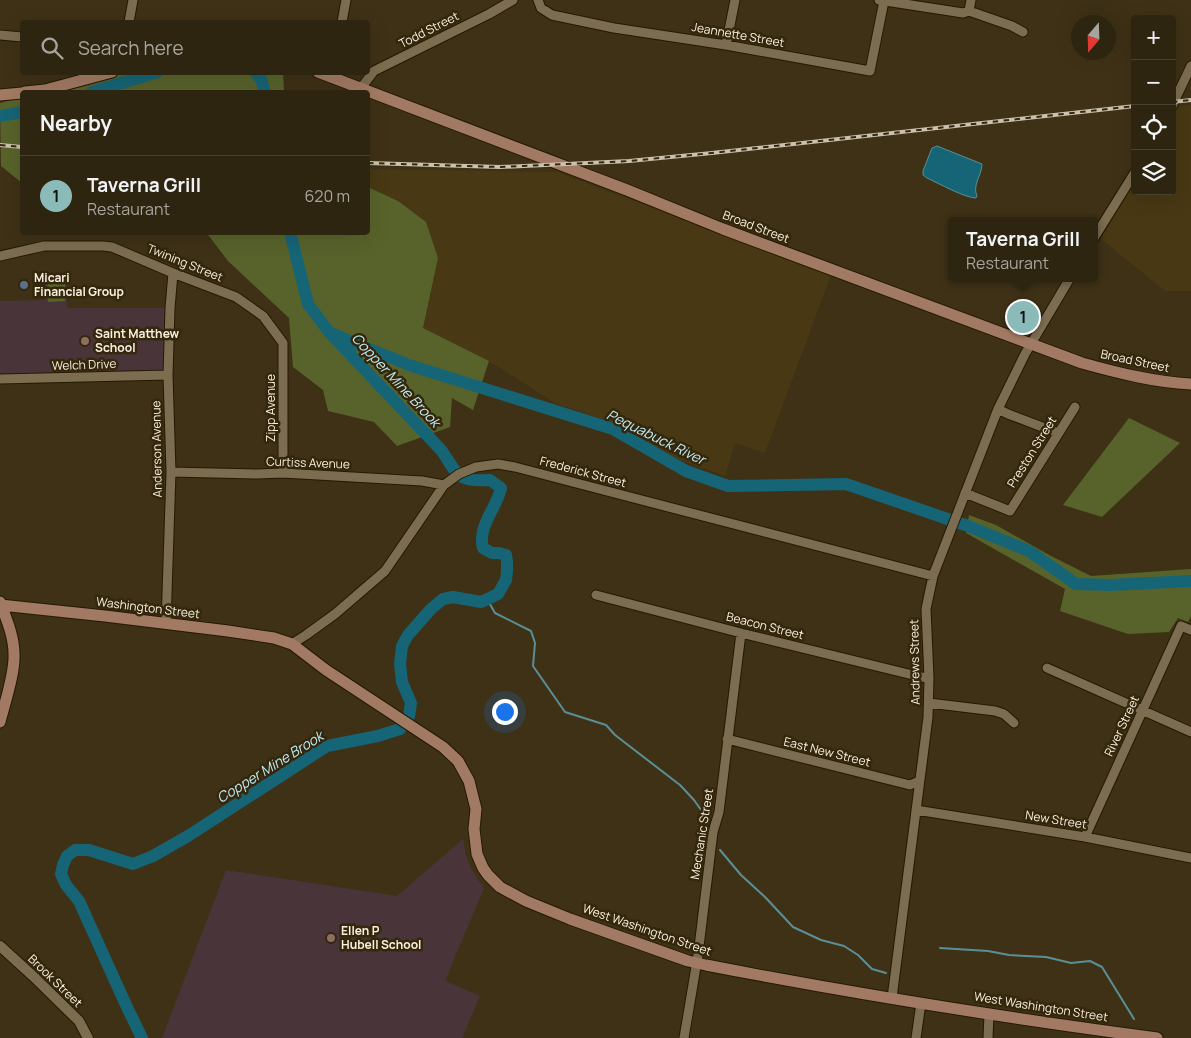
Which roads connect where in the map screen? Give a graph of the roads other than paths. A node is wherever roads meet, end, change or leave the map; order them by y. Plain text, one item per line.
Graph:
1 (133, 0) edge
2 (346, 0) edge
3 (513, 0) edge
4 (538, 0) edge
5 (735, 0) edge
6 (882, 0) edge
7 (972, 0) edge
8 (969, 11) junction
9 (129, 20) edge
10 (342, 20) edge
11 (1023, 32) dead end
12 (0, 36) edge
13 (20, 37) edge
14 (726, 45) junction
15 (1191, 66) edge
16 (101, 75) edge
17 (332, 75) edge
18 (361, 88) junction
19 (45, 90) edge
20 (366, 90) edge
21 (370, 91) edge
22 (20, 94) edge
23 (0, 96) edge
24 (1172, 105) edge
25 (1131, 178) edge
26 (1098, 232) edge
27 (0, 256) edge
28 (173, 273) junction
29 (1068, 282) edge
30 (283, 344) joint
31 (1031, 344) junction
32 (168, 375) junction
33 (0, 379) edge
34 (1191, 384) edge
35 (1075, 407) dead end
36 (998, 409) junction
37 (1058, 433) junction
38 (171, 472) junction
39 (283, 473) junction
40 (444, 485) junction
41 (965, 493) junction
42 (933, 576) junction
43 (596, 595) dead end
44 (0, 604) edge
45 (166, 624) junction
46 (1191, 630) edge
47 (741, 633) junction
48 (292, 644) junction
49 (1047, 668) dead end
50 (929, 678) junction
51 (929, 703) junction
52 (1143, 711) junction
53 (0, 722) edge
54 (1014, 723) dead end
55 (1191, 732) edge
56 (727, 740) junction
57 (919, 782) junction
58 (916, 810) junction
59 (1085, 837) junction
60 (1191, 858) edge
61 (0, 946) edge
62 (696, 963) junction
63 (892, 998) junction
64 (922, 1003) junction
65 (990, 1014) junction
66 (88, 1038) edge
67 (684, 1038) edge
68 (916, 1038) edge
69 (988, 1038) edge
70 (1157, 1038) edge

1 - 9 street
2 - 10 street
3 - 18 street, Todd Street
4 - 14 street, Jeannette Street
5 - 14 street
6 - 8 street
6 - 14 street, Jeannette Street
7 - 8 street
8 - 11 street
12 - 13 street
15 - 24 street
16 - 19 main road
17 - 18 main road, Broad Street
18 - 20 main road, Broad Street
21 - 31 main road, Broad Street
22 - 23 main road
25 - 26 street
27 - 28 street, Twining Street
28 - 30 street, Twining Street
28 - 32 street, Anderson Avenue
29 - 31 street, Andrews Street
30 - 39 street, Zipp Avenue
31 - 34 main road, Broad Street
31 - 36 street, Andrews Street
32 - 33 street, Welch Drive
32 - 38 street, Anderson Avenue
35 - 37 street, Preston Street
36 - 37 street
36 - 41 street, Andrews Street
37 - 41 street, Preston Street
38 - 39 street, Curtiss Avenue
38 - 45 street, Anderson Avenue
39 - 40 street, Curtiss Avenue
40 - 42 street, Frederick Street
40 - 48 street, Frederick Street
41 - 42 street, Andrews Street
42 - 50 street, Andrews Street
43 - 47 street, Beacon Street
44 - 45 main road, Washington Street
44 - 53 main road
45 - 48 main road, Washington Street
46 - 52 street, River Street
47 - 50 street, Beacon Street
47 - 56 street, Mechanic Street
48 - 62 main road, West Washington Street
49 - 52 street
50 - 51 street, Andrews Street
51 - 54 street
51 - 57 street, Andrews Street
52 - 55 street
52 - 59 street, River Street
56 - 57 street, East New Street
56 - 62 street, Mechanic Street
57 - 58 street, Andrews Street
58 - 59 street, New Street
58 - 63 street, Andrews Street
59 - 60 street, New Street
61 - 66 street, Brook Street
62 - 63 main road, West Washington Street
62 - 67 street, Mechanic Street
63 - 64 main road, West Washington Street
64 - 65 main road, West Washington Street
64 - 68 street
65 - 69 street
65 - 70 main road, West Washington Street

